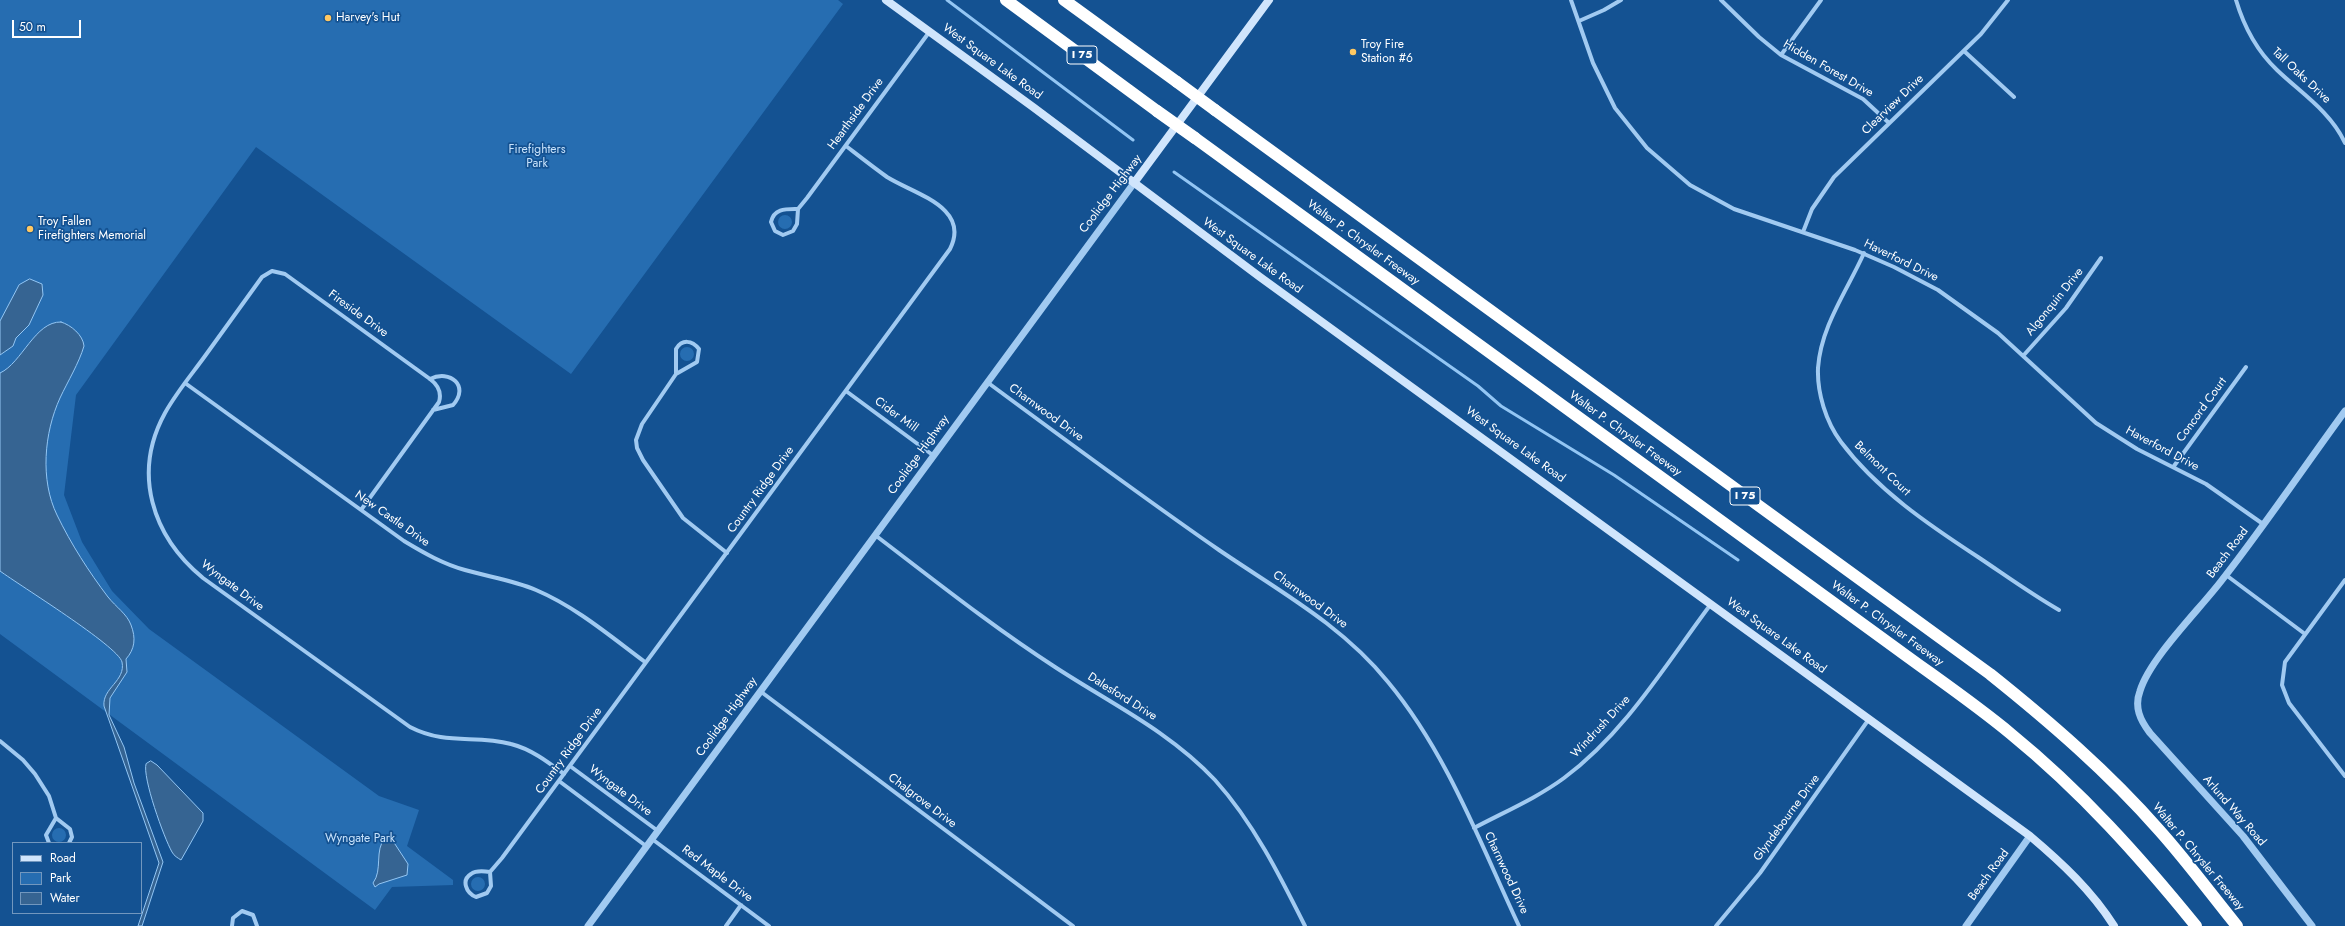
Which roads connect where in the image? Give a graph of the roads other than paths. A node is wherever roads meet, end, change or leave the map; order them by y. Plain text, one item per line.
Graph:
1 (886, 0) edge
2 (1006, 0) edge
3 (1064, 0) edge
4 (1270, 0) edge
5 (1571, 0) edge
6 (1622, 0) edge
7 (1721, 0) edge
8 (1821, 0) edge
9 (2008, 0) edge
10 (2236, 0) edge
11 (1579, 21) junction
12 (930, 31) junction
13 (1964, 51) junction
14 (1781, 55) junction
15 (2014, 97) dead end
16 (1889, 123) junction
17 (2345, 144) edge
18 (846, 146) junction
19 (1134, 183) junction
20 (798, 209) junction
21 (1803, 232) junction
22 (1864, 253) junction
23 (2101, 258) dead end
24 (272, 271) joint
25 (2023, 356) junction
26 (2246, 367) dead end
27 (676, 374) junction
28 (430, 379) junction
29 (987, 382) junction
30 (185, 383) junction
31 (846, 391) junction
32 (433, 410) junction
33 (2345, 411) edge
34 (934, 456) junction
35 (2174, 466) junction
36 (361, 510) junction
37 (2263, 524) junction
38 (875, 535) junction
39 (727, 553) junction
40 (2226, 575) junction
41 (2345, 580) edge
42 (1711, 604) junction
43 (2059, 610) dead end
44 (2306, 634) junction
45 (645, 662) junction
46 (760, 691) junction
47 (2138, 712) joint
48 (1870, 719) junction
49 (0, 741) edge
50 (570, 766) junction
51 (564, 774) junction
52 (2345, 776) edge
53 (559, 781) junction
54 (56, 818) junction
55 (1474, 828) junction
56 (658, 832) junction
57 (2030, 836) junction
58 (652, 839) junction
59 (49, 842) edge
60 (70, 842) edge
61 (646, 846) junction
62 (490, 872) junction
63 (741, 905) junction
64 (232, 926) edge
65 (257, 926) edge
66 (588, 926) edge
67 (726, 926) edge
68 (769, 926) edge
69 (1073, 926) edge
70 (1305, 926) edge
71 (1519, 926) edge
72 (1716, 926) edge
73 (1966, 926) edge
74 (2114, 926) edge
75 (2196, 926) edge
76 (2237, 926) edge
77 (2312, 926) edge

1 - 12 main road, West Square Lake Road
2 - 75 highway, Walter P. Chrysler Freeway / I 75, bridge
3 - 76 highway, Walter P. Chrysler Freeway / I 75, bridge
4 - 19 main road, Coolidge Highway
5 - 11 street, Haverford Drive
6 - 11 street
7 - 14 street, Hidden Forest Drive
8 - 14 street
9 - 13 street, Clearview Drive
10 - 17 street, Tall Oaks Drive
11 - 21 street, Haverford Drive
12 - 18 street, Hearthside Drive
12 - 19 main road, West Square Lake Road
13 - 15 street
13 - 16 street, Clearview Drive
14 - 16 street, Hidden Forest Drive
16 - 21 street, Clearview Drive
18 - 20 street, Hearthside Drive
18 - 31 street, Country Ridge Drive
19 - 29 street, Coolidge Highway
19 - 42 main road, West Square Lake Road
20 - 20 street, Hearthside Drive
21 - 22 street, Haverford Drive
22 - 25 street, Haverford Drive
22 - 43 street, Belmont Court
23 - 25 street, Algonquin Drive
24 - 28 street, Fireside Drive
24 - 30 street, Wyngate Drive
25 - 35 street, Haverford Drive
26 - 35 street, Concord Court
27 - 27 street
27 - 39 street
28 - 32 street, Fireside Drive
28 - 32 street
29 - 34 street, Coolidge Highway
29 - 55 street, Charnwood Drive
30 - 36 street, New Castle Drive
30 - 51 street, Wyngate Drive
31 - 34 street, Cider Mill
31 - 39 street, Country Ridge Drive
32 - 36 street, Fireside Drive
33 - 37 street, Beach Road
34 - 38 street, Coolidge Highway
35 - 37 street, Haverford Drive
36 - 45 street, New Castle Drive
37 - 40 street, Beach Road
38 - 46 street, Coolidge Highway
38 - 70 street, Dalesford Drive
39 - 45 street, Country Ridge Drive
40 - 44 street
40 - 47 street, Beach Road
41 - 44 street
42 - 48 main road, West Square Lake Road
42 - 55 street, Windrush Drive
44 - 52 street
45 - 50 street, Country Ridge Drive
46 - 56 street, Coolidge Highway
46 - 69 street, Chalgrove Drive
47 - 77 street, Arlund Way Road
48 - 57 main road, West Square Lake Road
48 - 72 street, Glyndebourne Drive
49 - 54 street
50 - 51 street, Country Ridge Drive
50 - 56 street, Wyngate Drive
51 - 53 street, Country Ridge Drive
53 - 61 street
53 - 62 street, Country Ridge Drive
54 - 59 street
54 - 60 street
55 - 71 street, Charnwood Drive
56 - 58 street, Coolidge Highway
57 - 73 street, Beach Road
57 - 74 main road, West Square Lake Road
58 - 61 street, Coolidge Highway
58 - 63 street, Red Maple Drive
61 - 66 street, Coolidge Highway
62 - 62 street
63 - 67 street
63 - 68 street, Red Maple Drive
64 - 65 street

